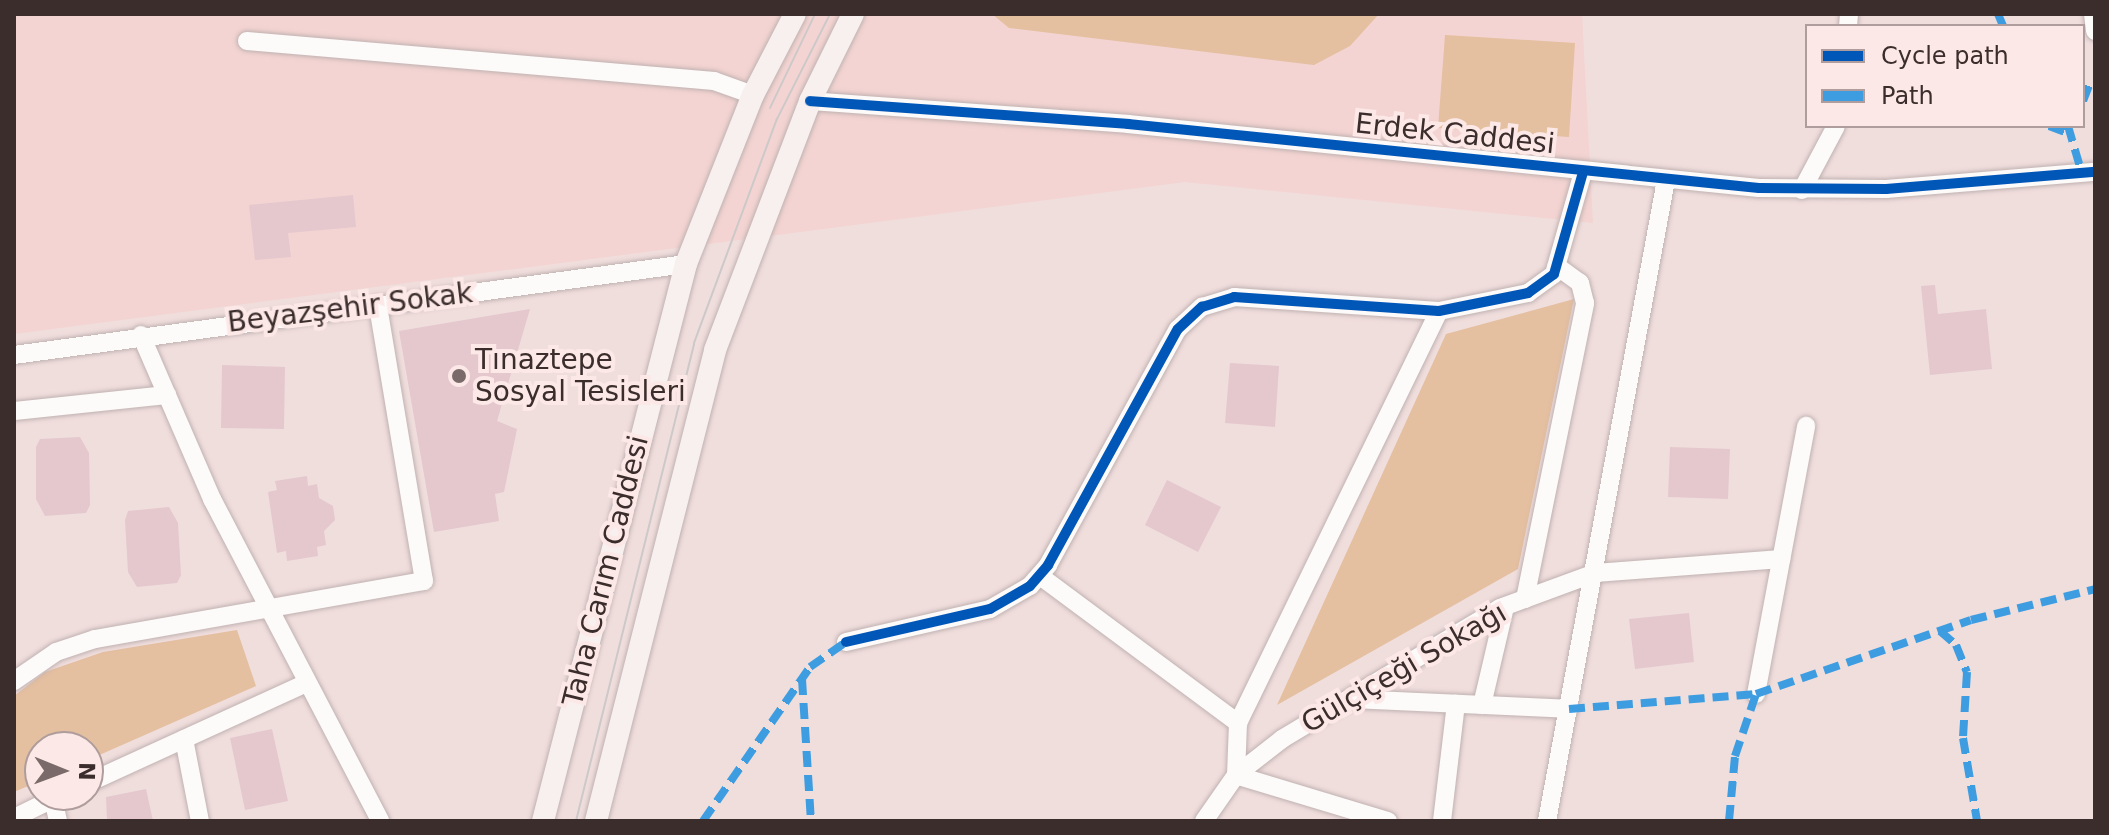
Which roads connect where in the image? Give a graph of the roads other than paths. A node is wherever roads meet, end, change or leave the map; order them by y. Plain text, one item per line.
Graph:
1 (795, 14) edge
2 (853, 14) edge
3 (2093, 14) edge
4 (2095, 31) edge
5 (247, 41) dead end
6 (753, 95) junction
7 (810, 101) junction
8 (1835, 128) edge
9 (1583, 172) junction
10 (2095, 172) edge
11 (1666, 180) junction
12 (1802, 190) junction
13 (686, 264) junction
14 (1557, 266) junction
15 (378, 305) junction
16 (1439, 311) junction
17 (141, 335) junction
18 (14, 355) edge
19 (167, 395) junction
20 (14, 411) edge
21 (1806, 426) dead end
22 (1781, 559) junction
23 (1595, 573) junction
24 (1040, 576) junction
25 (1525, 599) junction
26 (1505, 607) junction
27 (270, 608) junction
28 (846, 642) dead end
29 (14, 681) edge
30 (306, 683) junction
31 (1756, 694) dead end
32 (1350, 699) junction
33 (1456, 704) junction
34 (1482, 705) junction
35 (1569, 709) junction
36 (1238, 723) junction
37 (184, 739) junction
38 (1236, 775) junction
39 (104, 776) edge
40 (200, 821) edge
41 (380, 821) edge
42 (543, 821) edge
43 (596, 821) edge
44 (1204, 821) edge
45 (1388, 821) edge
46 (1442, 821) edge
47 (1547, 821) edge

1 - 6 main road, Taha Carım Caddesi
2 - 7 main road, Taha Carım Caddesi
3 - 4 street
5 - 6 street
6 - 13 main road, Taha Carım Caddesi
7 - 9 street, Erdek Caddesi
7 - 43 main road, Taha Carım Caddesi
8 - 12 street
9 - 11 street, Erdek Caddesi
9 - 14 street
10 - 12 street, Erdek Caddesi
11 - 12 street, Erdek Caddesi
11 - 23 street
13 - 15 street, Beyazşehir Sokak
13 - 42 main road, Taha Carım Caddesi
14 - 16 street
14 - 25 street
15 - 17 street, Beyazşehir Sokak
15 - 27 street
16 - 24 street
16 - 36 street
17 - 18 street, Beyazşehir Sokak
17 - 19 street
19 - 20 street
19 - 27 street
21 - 22 street
22 - 23 street, Gülçiçeği Sokağı
22 - 31 street
23 - 25 street, Gülçiçeği Sokağı
23 - 35 street
24 - 28 street
24 - 36 street
25 - 26 street, Gülçiçeği Sokağı
26 - 32 street, Gülçiçeği Sokağı
26 - 34 street
27 - 29 street
27 - 30 street
30 - 37 street
30 - 41 street
32 - 33 street
32 - 38 street, Gülçiçeği Sokağı
33 - 34 street
33 - 46 street
34 - 35 street
35 - 47 street
36 - 38 street
37 - 39 street
37 - 40 street
38 - 44 street, Gülçiçeği Sokağı
38 - 45 street

